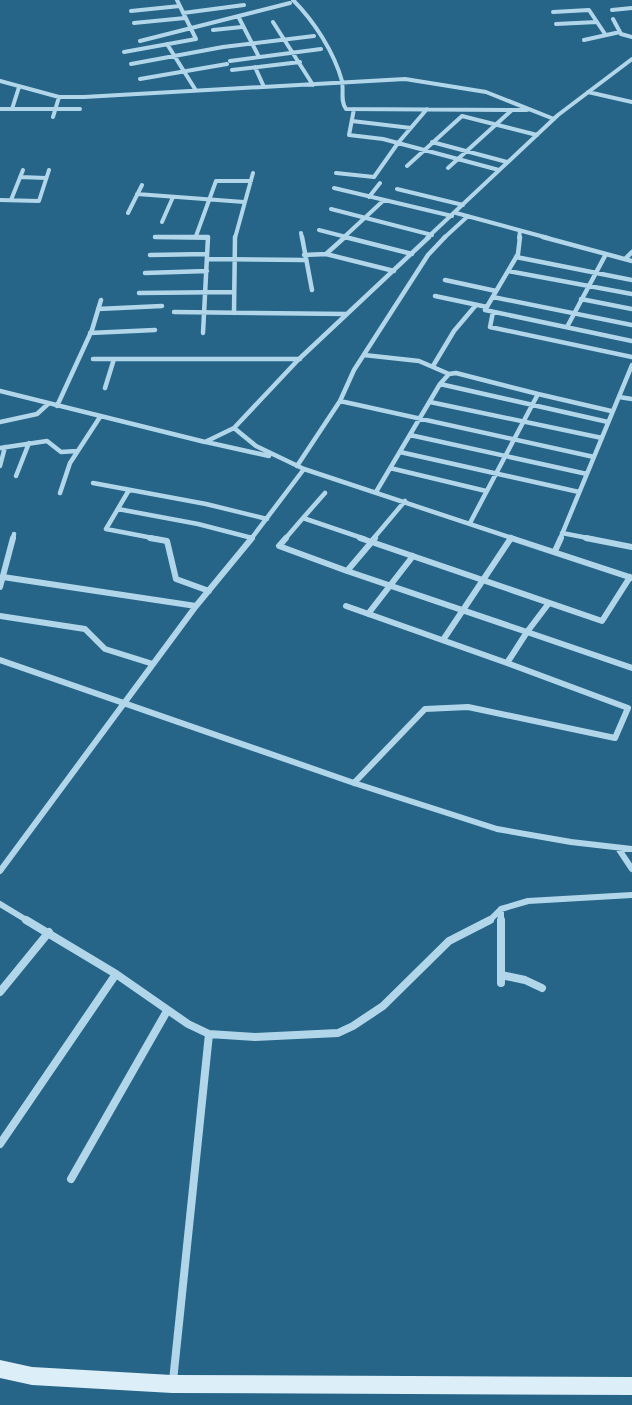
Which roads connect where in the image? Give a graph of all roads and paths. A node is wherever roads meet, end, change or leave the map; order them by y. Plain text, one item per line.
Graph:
1 (177, 0) edge
2 (242, 0) edge
3 (292, 2) edge
4 (244, 5) junction
5 (180, 6) junction
6 (632, 8) edge
7 (612, 10) dead end
8 (131, 11) dead end
9 (553, 12) dead end
10 (183, 13) junction
11 (249, 14) junction
12 (238, 16) junction
13 (185, 18) junction
14 (613, 19) dead end
15 (273, 22) dead end
16 (597, 22) junction
17 (134, 23) dead end
18 (556, 24) dead end
19 (243, 27) junction
20 (190, 28) junction
21 (213, 30) dead end
22 (620, 32) junction
23 (605, 34) junction
24 (314, 36) dead end
25 (632, 37) edge
26 (285, 40) junction
27 (584, 40) dead end
28 (141, 41) dead end
29 (167, 44) junction
30 (251, 44) junction
31 (321, 49) dead end
32 (124, 52) dead end
33 (294, 52) junction
34 (173, 56) junction
35 (259, 57) junction
36 (632, 59) edge
37 (300, 62) junction
38 (131, 64) dead end
39 (255, 67) junction
40 (232, 70) dead end
41 (183, 71) junction
42 (140, 79) dead end
43 (0, 81) edge
44 (343, 83) junction
45 (313, 85) junction
46 (16, 86) junction
47 (264, 87) junction
48 (0, 88) edge
49 (195, 89) junction
50 (588, 92) junction
51 (59, 97) junction
52 (632, 102) edge
53 (0, 109) edge
54 (12, 109) junction
55 (55, 109) junction
56 (81, 109) dead end
57 (354, 109) junction
58 (427, 110) junction
59 (512, 110) junction
60 (532, 110) junction
61 (53, 117) dead end
62 (554, 119) junction
63 (352, 121) junction
64 (497, 125) junction
65 (411, 128) junction
66 (537, 135) junction
67 (432, 142) junction
68 (398, 143) junction
69 (424, 150) junction
70 (467, 151) junction
71 (458, 159) junction
72 (507, 162) junction
73 (407, 166) dead end
74 (448, 168) dead end
75 (23, 170) dead end
76 (49, 170) dead end
77 (499, 170) junction
78 (253, 173) dead end
79 (336, 173) dead end
80 (20, 177) junction
81 (46, 178) junction
82 (251, 181) junction
83 (380, 183) dead end
84 (142, 185) dead end
85 (334, 188) dead end
86 (397, 189) dead end
87 (137, 194) junction
88 (369, 196) junction
89 (173, 197) junction
90 (0, 200) edge
91 (11, 200) junction
92 (209, 200) junction
93 (384, 200) junction
94 (244, 202) junction
95 (464, 205) junction
96 (331, 209) dead end
97 (128, 213) dead end
98 (454, 214) junction
99 (468, 216) junction
100 (365, 218) junction
101 (162, 222) dead end
102 (319, 230) dead end
103 (520, 231) junction
104 (301, 233) dead end
105 (432, 235) junction
106 (196, 236) junction
107 (155, 237) dead end
108 (345, 237) junction
109 (632, 252) edge
110 (326, 254) junction
111 (412, 254) junction
112 (606, 254) junction
113 (150, 255) dead end
114 (207, 257) junction
115 (304, 257) junction
116 (516, 257) junction
117 (233, 259) junction
118 (625, 260) junction
119 (632, 261) edge
120 (207, 271) junction
121 (394, 271) junction
122 (508, 271) junction
123 (596, 272) junction
124 (145, 273) dead end
125 (446, 280) dead end
126 (632, 280) edge
127 (589, 286) junction
128 (312, 290) dead end
129 (496, 291) junction
130 (206, 292) junction
131 (233, 292) junction
132 (139, 293) dead end
133 (632, 294) edge
134 (435, 296) dead end
135 (493, 297) junction
136 (581, 299) junction
137 (101, 300) dead end
138 (476, 305) junction
139 (162, 306) dead end
140 (487, 307) junction
141 (98, 309) junction
142 (632, 309) edge
143 (174, 312) dead end
144 (493, 312) junction
145 (205, 313) junction
146 (234, 313) junction
147 (574, 313) junction
148 (348, 314) junction
149 (632, 325) edge
150 (567, 327) junction
151 (155, 330) dead end
152 (90, 333) junction
153 (203, 333) dead end
154 (632, 341) edge
155 (364, 355) junction
156 (632, 357) edge
157 (93, 359) dead end
158 (114, 359) junction
159 (300, 359) junction
160 (433, 366) junction
161 (632, 366) edge
162 (449, 374) junction
163 (440, 384) junction
164 (105, 388) dead end
165 (0, 391) edge
166 (538, 394) junction
167 (619, 398) junction
168 (632, 399) edge
169 (340, 401) junction
170 (430, 402) junction
171 (48, 404) junction
172 (532, 405) junction
173 (57, 406) junction
174 (611, 411) junction
175 (100, 417) junction
176 (420, 419) junction
177 (523, 421) junction
178 (0, 422) edge
179 (609, 422) junction
180 (234, 428) junction
181 (410, 435) junction
182 (602, 438) junction
183 (514, 440) junction
184 (205, 442) junction
185 (29, 443) junction
186 (3, 447) edge
187 (77, 452) junction
188 (400, 452) junction
189 (505, 456) junction
190 (594, 458) junction
191 (280, 459) junction
192 (0, 466) edge
193 (301, 468) junction
194 (390, 468) junction
195 (496, 474) junction
196 (587, 474) junction
197 (16, 476) dead end
198 (93, 483) dead end
199 (129, 490) junction
200 (486, 491) junction
201 (376, 492) junction
202 (579, 492) junction
203 (60, 493) dead end
204 (325, 493) dead end
205 (405, 501) junction
206 (118, 509) junction
207 (303, 518) junction
208 (267, 519) junction
209 (470, 523) junction
210 (562, 533) junction
211 (14, 534) dead end
212 (511, 537) junction
213 (252, 538) junction
214 (371, 541) junction
215 (632, 548) edge
216 (555, 551) junction
217 (413, 556) junction
218 (347, 571) junction
219 (3, 577) junction
220 (631, 577) edge
221 (483, 580) junction
222 (390, 585) junction
223 (0, 587) edge
224 (209, 591) junction
225 (549, 603) junction
226 (196, 606) junction
227 (346, 606) dead end
228 (463, 610) junction
229 (368, 614) junction
230 (0, 616) edge
231 (527, 632) junction
232 (443, 640) junction
233 (0, 660) edge
234 (507, 663) junction
235 (153, 664) junction
236 (632, 668) edge
237 (124, 702) junction
238 (630, 709) edge
239 (354, 783) junction
240 (618, 848) junction
241 (632, 849) edge
242 (632, 869) edge
243 (0, 871) edge
244 (632, 895) edge
245 (0, 904) edge
246 (501, 909) junction
247 (49, 932) junction
248 (116, 974) junction
249 (542, 988) dead end
250 (0, 992) edge
251 (167, 1011) junction
252 (209, 1034) junction
253 (0, 1144) edge
254 (71, 1179) dead end
255 (0, 1369) edge
256 (172, 1384) junction
257 (632, 1386) edge

1 - 5 street
2 - 4 street
3 - 11 street
3 - 44 street
4 - 10 street
4 - 11 street
5 - 8 street
5 - 10 street
6 - 7 street
9 - 16 street
10 - 13 street
11 - 12 street
12 - 19 street
12 - 20 street
13 - 17 street
13 - 20 street
14 - 22 street
15 - 26 street
16 - 18 street
16 - 23 street
19 - 21 street
19 - 30 street
20 - 28 street
20 - 29 street
22 - 23 street
22 - 25 street
23 - 27 street
24 - 26 street
26 - 30 street
26 - 33 street
29 - 32 street
29 - 34 street
30 - 34 street
30 - 35 street
31 - 33 street
33 - 35 street
33 - 37 street
34 - 38 street
34 - 41 street
35 - 41 street
36 - 50 street
37 - 39 street
37 - 45 street
39 - 40 street
39 - 47 street
41 - 42 street
41 - 49 street
43 - 46 street
44 - 45 street
44 - 57 street
44 - 60 street
45 - 47 street
46 - 48 street
46 - 51 street
46 - 54 street
47 - 49 street
49 - 51 street
50 - 52 street
50 - 62 street
51 - 55 street
53 - 54 street
54 - 55 street
55 - 56 street
55 - 61 street
57 - 58 street
57 - 63 street
58 - 59 street
58 - 65 street
59 - 60 street
59 - 64 street
60 - 62 street
62 - 66 street
63 - 65 street
63 - 68 street
64 - 66 street
64 - 67 street
64 - 70 street
65 - 68 street
66 - 72 street
67 - 69 street
67 - 70 street
68 - 69 street
68 - 79 street
69 - 71 street
69 - 73 street
70 - 71 street
70 - 72 street
71 - 74 street
71 - 77 street
72 - 77 street
75 - 80 street
76 - 81 street
77 - 95 street
78 - 82 street
80 - 81 street
80 - 91 street
81 - 91 street
82 - 92 street
82 - 94 street
83 - 88 street
84 - 87 street
85 - 88 street
86 - 95 street
87 - 89 street
87 - 97 street
88 - 93 street
89 - 92 street
89 - 101 street
90 - 91 street
92 - 94 street
92 - 106 street
93 - 98 street
93 - 100 street
94 - 117 street
95 - 98 street
96 - 100 street
98 - 99 street
98 - 105 street
99 - 103 street
99 - 155 street
100 - 105 street
100 - 108 street
102 - 108 street
103 - 112 street
103 - 116 street
104 - 115 street
105 - 111 street
106 - 107 street
106 - 114 street
108 - 110 street
108 - 111 street
109 - 118 street
110 - 115 street
110 - 121 street
111 - 121 street
112 - 118 street
112 - 123 street
113 - 114 street
114 - 117 street
114 - 120 street
115 - 117 street
115 - 128 street
116 - 122 street
116 - 123 street
117 - 131 street
118 - 119 street
120 - 124 street
120 - 130 street
121 - 148 street
122 - 127 street
122 - 129 street
123 - 126 street
123 - 127 street
125 - 129 street
127 - 133 street
127 - 136 street
129 - 135 street
130 - 131 street
130 - 132 street
130 - 145 street
131 - 146 street
134 - 138 street
135 - 140 street
135 - 147 street
136 - 142 street
136 - 147 street
137 - 141 street
138 - 140 street
138 - 160 street
139 - 141 street
140 - 144 street
141 - 152 street
143 - 145 street
144 - 150 street
144 - 156 street
145 - 146 street
145 - 153 street
146 - 148 street
147 - 149 street
147 - 150 street
148 - 159 street
150 - 154 street
151 - 152 street
152 - 173 street
155 - 160 street
155 - 169 street
157 - 158 street
158 - 159 street
158 - 164 street
159 - 180 street
160 - 162 street
161 - 167 street
162 - 163 street
162 - 166 street
163 - 170 street
163 - 172 street
165 - 171 street
166 - 172 street
166 - 174 street
167 - 168 street
167 - 174 street
169 - 176 street
169 - 193 street
170 - 176 street
170 - 177 street
171 - 173 street
171 - 178 street
172 - 177 street
172 - 179 street
173 - 175 street
174 - 179 street
175 - 184 street
175 - 187 street
176 - 181 street
176 - 183 street
177 - 182 street
177 - 183 street
179 - 182 street
180 - 184 street
180 - 191 street
181 - 188 street
181 - 189 street
182 - 190 street
183 - 189 street
183 - 190 street
184 - 191 street
185 - 186 street
185 - 187 street
185 - 197 street
186 - 192 street
187 - 203 street
188 - 194 street
188 - 195 street
189 - 195 street
189 - 196 street
190 - 196 street
191 - 193 street
193 - 201 street
193 - 208 street
194 - 200 street
194 - 201 street
195 - 200 street
195 - 202 street
196 - 202 street
198 - 199 street
199 - 206 street
199 - 208 street
200 - 209 street
201 - 205 street
202 - 210 street
204 - 207 street
205 - 209 street
205 - 214 street
206 - 213 street
206 - 224 street
207 - 214 street
207 - 218 street
208 - 213 street
209 - 212 street
210 - 215 street
210 - 216 street
211 - 219 street
212 - 216 street
212 - 221 street
213 - 224 street
214 - 217 street
214 - 218 street
216 - 220 street
217 - 221 street
217 - 222 street
218 - 222 street
219 - 223 street
219 - 226 street
220 - 225 street
221 - 225 street
221 - 228 street
222 - 228 street
222 - 229 street
224 - 226 street
225 - 231 street
226 - 235 street
227 - 229 street
228 - 231 street
228 - 232 street
229 - 232 street
230 - 235 street
231 - 234 street
231 - 236 street
232 - 234 street
233 - 237 street
234 - 238 street
235 - 237 street
237 - 239 street
237 - 243 street
238 - 239 street
239 - 240 street
240 - 241 street
240 - 242 street
244 - 246 street
245 - 247 street
246 - 249 street
246 - 252 street
247 - 248 street
247 - 250 street
248 - 251 street
248 - 253 street
251 - 252 street
251 - 254 street
252 - 256 street
255 - 256 street
256 - 257 street

